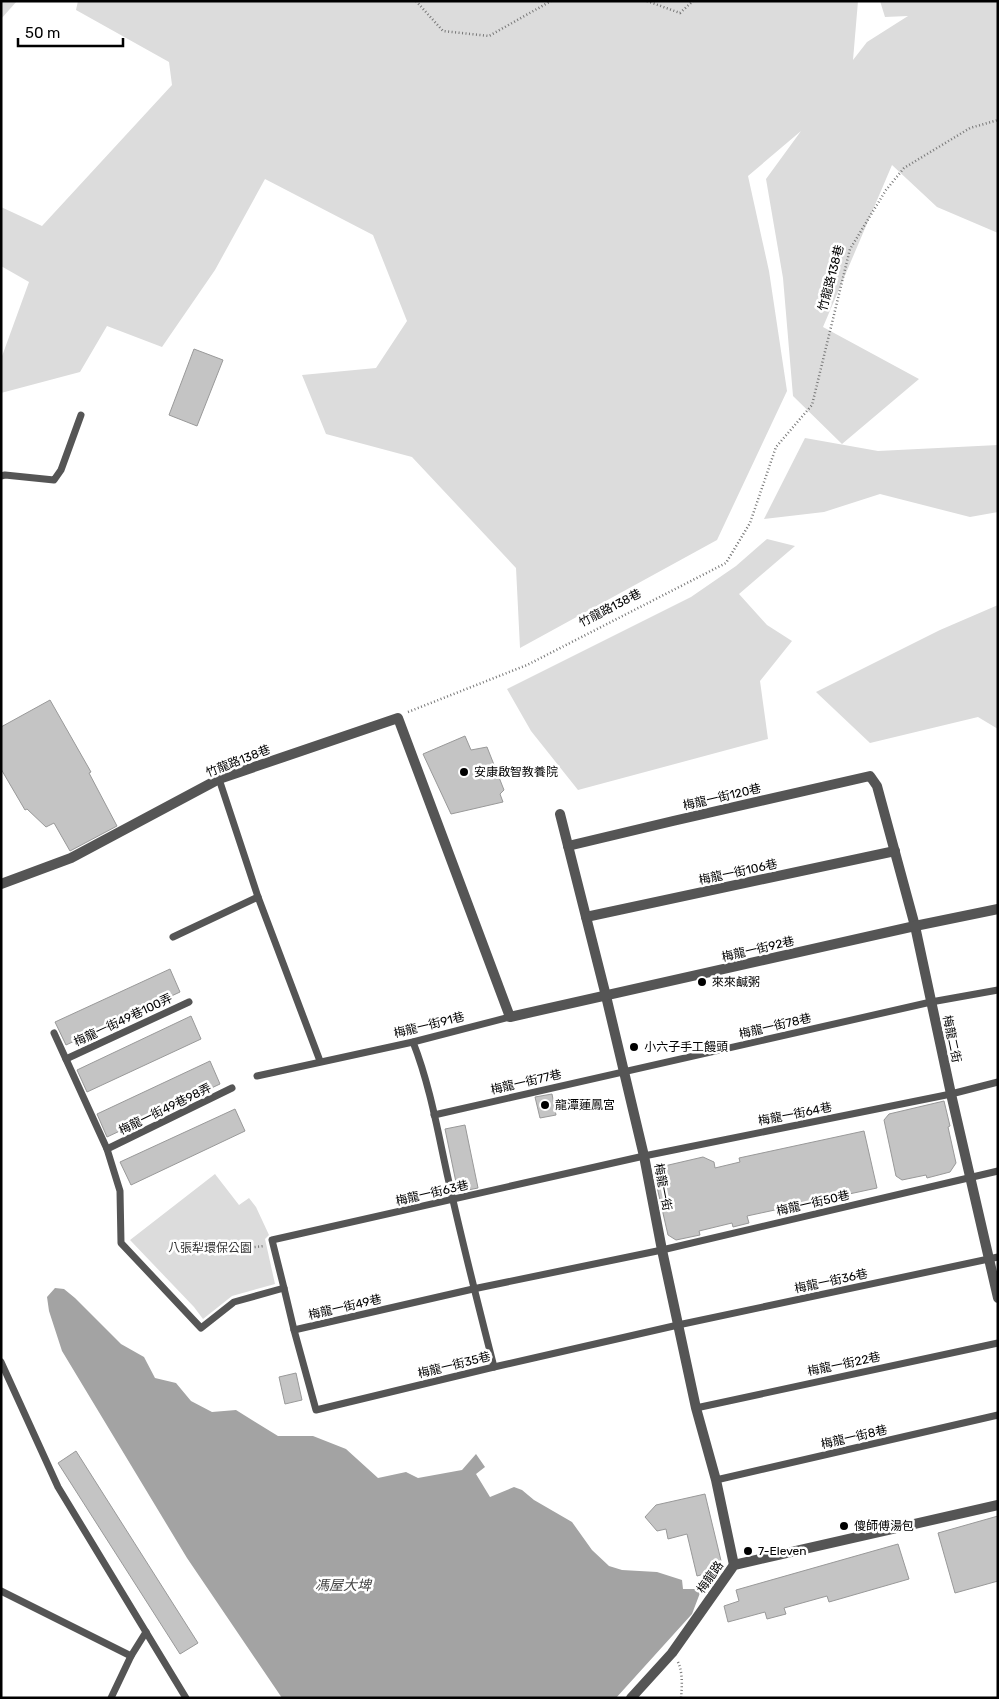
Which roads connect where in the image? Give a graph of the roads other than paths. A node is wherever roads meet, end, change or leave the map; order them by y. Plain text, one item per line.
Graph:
1 (80, 415) dead end
2 (1, 476) edge
3 (219, 779) junction
4 (878, 786) joint
5 (560, 814) dead end
6 (568, 846) junction
7 (895, 851) junction
8 (1, 884) edge
9 (258, 898) junction
10 (998, 909) edge
11 (586, 917) junction
12 (915, 926) junction
13 (173, 937) dead end
14 (998, 990) edge
15 (606, 996) junction
16 (189, 1002) dead end
17 (931, 1002) junction
18 (510, 1017) junction
19 (54, 1034) dead end
20 (413, 1042) junction
21 (66, 1059) junction
22 (320, 1062) junction
23 (624, 1071) junction
24 (257, 1076) dead end
25 (998, 1082) edge
26 (232, 1088) dead end
27 (950, 1094) junction
28 (434, 1115) junction
29 (107, 1149) junction
30 (644, 1156) junction
31 (998, 1171) edge
32 (970, 1177) junction
33 (453, 1200) junction
34 (662, 1250) junction
35 (993, 1258) edge
36 (284, 1288) junction
37 (473, 1288) junction
38 (998, 1298) edge
39 (678, 1325) junction
40 (294, 1330) junction
41 (998, 1343) edge
42 (1, 1362) edge
43 (494, 1367) junction
44 (696, 1408) junction
45 (998, 1415) edge
46 (716, 1480) junction
47 (998, 1504) edge
48 (734, 1565) junction
49 (1, 1591) edge
50 (146, 1632) junction
51 (131, 1656) junction
52 (111, 1698) edge
53 (186, 1698) edge
54 (631, 1698) edge

1 - 2 lane
3 - 8 street, 竹龍路138巷
3 - 9 lane
3 - 18 street, 竹龍路138巷
4 - 6 street, 梅龍一街120巷
4 - 7 street, 梅龍二街
5 - 6 street, 梅龍一街
6 - 11 street, 梅龍一街
7 - 11 street, 梅龍一街106巷
7 - 12 street, 梅龍二街
9 - 13 lane
9 - 22 lane
10 - 12 street, 梅龍一街92巷
11 - 15 street, 梅龍一街
12 - 15 street, 梅龍一街92巷
12 - 17 street, 梅龍二街
14 - 17 lane, 梅龍一街78巷
15 - 18 street, 梅龍一街91巷
15 - 23 street, 梅龍一街
16 - 21 lane, 梅龍一街49巷100弄
17 - 23 lane, 梅龍一街78巷
17 - 27 street, 梅龍二街
18 - 20 lane, 梅龍一街91巷
19 - 21 lane
20 - 22 lane, 梅龍一街91巷
20 - 28 lane
21 - 29 lane
22 - 24 lane, 梅龍一街91巷
23 - 28 lane, 梅龍一街77巷
23 - 30 street, 梅龍一街
25 - 27 lane, 梅龍一街64巷
26 - 29 lane, 梅龍一街49巷98弄
27 - 30 lane, 梅龍一街64巷
27 - 32 street, 梅龍二街
28 - 33 lane
29 - 36 lane
30 - 33 lane, 梅龍一街63巷
30 - 34 street, 梅龍一街
31 - 32 lane, 梅龍一街50巷
32 - 34 lane, 梅龍一街50巷
32 - 35 street, 梅龍二街
33 - 36 lane, 梅龍一街63巷
33 - 37 lane
34 - 37 lane, 梅龍一街49巷
34 - 39 street, 梅龍一街
35 - 38 street, 梅龍二街
35 - 39 lane, 梅龍一街36巷
36 - 40 lane, 梅龍一街49巷
37 - 40 lane, 梅龍一街49巷
37 - 43 lane
39 - 43 lane, 梅龍一街35巷
39 - 44 street, 梅龍一街
40 - 43 lane, 梅龍一街35巷
41 - 44 lane, 梅龍一街22巷
42 - 50 lane
44 - 46 street, 梅龍一街
45 - 46 lane, 梅龍一街8巷
46 - 48 street, 梅龍一街
47 - 48 street, 梅龍路
48 - 54 street, 梅龍路
49 - 51 lane
50 - 51 lane
50 - 53 lane
51 - 52 lane

